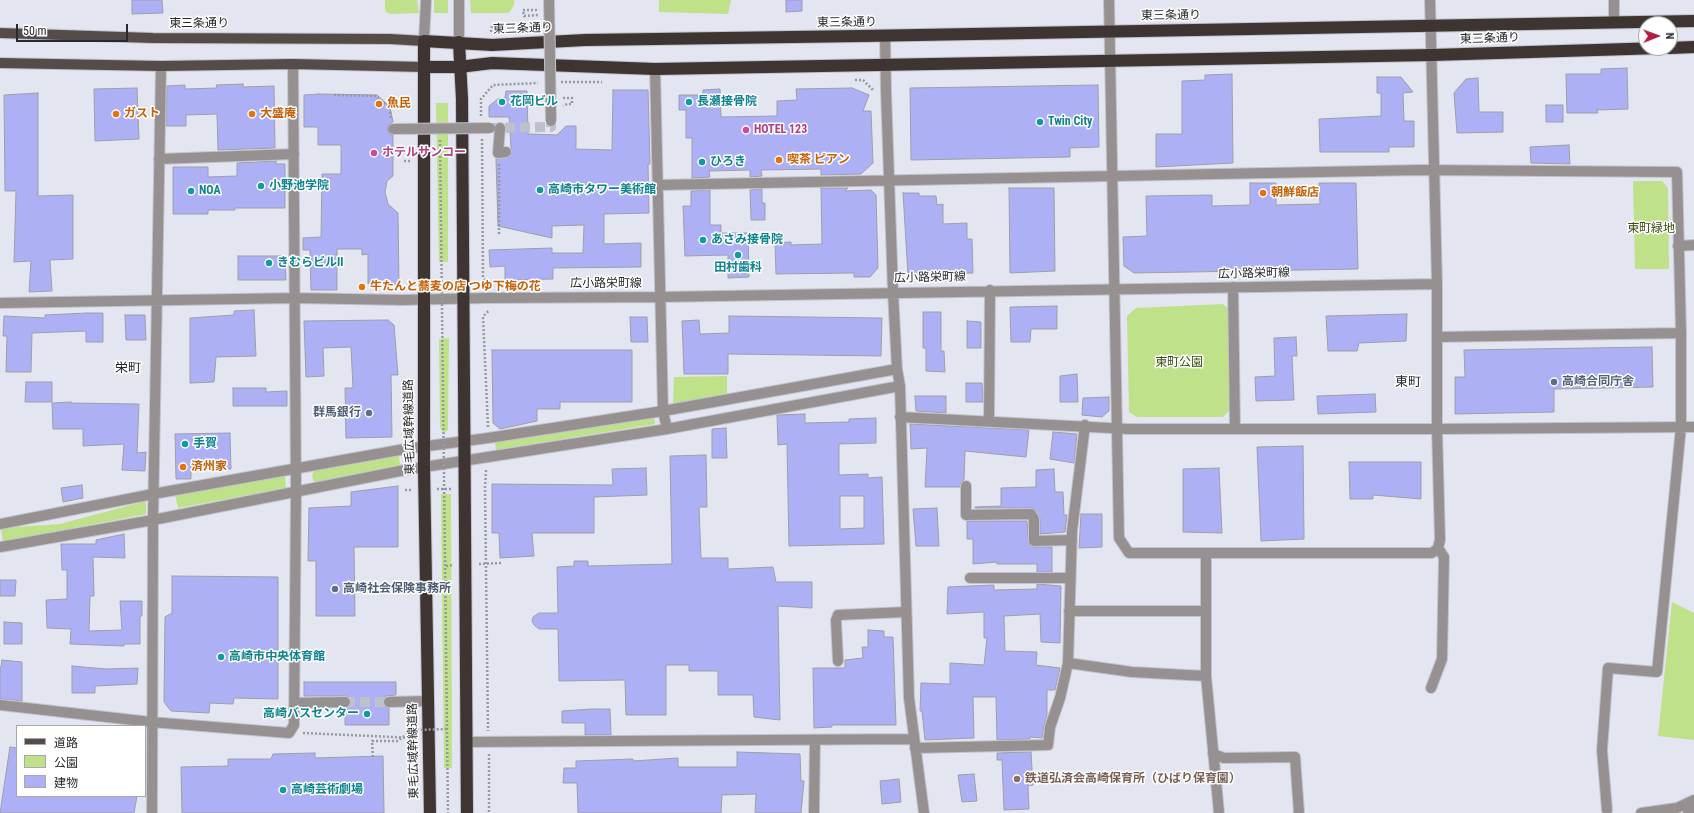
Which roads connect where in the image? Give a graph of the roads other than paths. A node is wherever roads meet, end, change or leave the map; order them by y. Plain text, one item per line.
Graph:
1 (426, 0) edge
2 (459, 0) edge
3 (1109, 0) edge
4 (1430, 0) edge
5 (1614, 0) edge
6 (549, 5) edge
7 (1694, 21) edge
8 (1614, 22) junction
9 (1431, 26) junction
10 (1109, 31) junction
11 (0, 33) edge
12 (885, 36) junction
13 (424, 41) junction
14 (459, 42) junction
15 (1694, 47) edge
16 (1678, 48) edge
17 (1638, 49) edge
18 (1432, 55) junction
19 (1110, 61) junction
20 (0, 63) edge
21 (293, 64) junction
22 (886, 65) junction
23 (161, 66) junction
24 (424, 67) junction
25 (459, 67) junction
26 (655, 69) junction
27 (551, 121) dead end
28 (393, 129) road end
29 (502, 152) road end
30 (294, 154) junction
31 (159, 159) junction
32 (1434, 170) junction
33 (1112, 177) junction
34 (889, 181) junction
35 (658, 185) junction
36 (1694, 245) edge
37 (1678, 246) junction
38 (1437, 284) junction
39 (1233, 287) junction
40 (1114, 289) junction
41 (990, 290) junction
42 (893, 292) junction
43 (660, 297) junction
44 (295, 298) junction
45 (464, 298) junction
46 (156, 300) junction
47 (423, 300) junction
48 (0, 303) edge
49 (1681, 333) junction
50 (1438, 337) junction
51 (896, 369) junction
52 (900, 386) junction
53 (663, 411) junction
54 (900, 417) junction
55 (990, 421) junction
56 (1085, 426) junction
57 (1681, 427) junction
58 (1694, 427) edge
59 (1116, 428) junction
60 (667, 429) junction
61 (1437, 429) junction
62 (1235, 430) junction
63 (464, 441) junction
64 (424, 447) junction
65 (464, 460) junction
66 (424, 467) junction
67 (296, 469) junction
68 (966, 486) dead end
69 (296, 491) junction
70 (153, 494) junction
71 (153, 520) junction
72 (0, 524) edge
73 (1072, 540) junction
74 (0, 547) edge
75 (1438, 548) junction
76 (1206, 553) junction
77 (970, 578) dead end
78 (1070, 578) junction
79 (1069, 611) junction
80 (1206, 611) junction
81 (906, 612) junction
82 (838, 661) dead end
83 (1068, 663) junction
84 (1206, 676) junction
85 (1432, 688) dead end
86 (427, 701) junction
87 (345, 702) tunnel mouth
88 (389, 702) tunnel mouth
89 (295, 703) junction
90 (0, 705) edge
91 (151, 722) junction
92 (815, 741) junction
93 (466, 742) junction
94 (914, 744) junction
95 (1213, 754) junction
96 (1694, 800) edge
97 (1694, 806) edge
98 (1607, 810) dead end
99 (152, 813) edge
100 (430, 813) edge
101 (467, 813) edge
102 (814, 813) edge
103 (924, 813) edge
104 (1219, 813) edge
105 (1299, 813) edge
106 (1641, 813) edge
107 (1688, 813) edge

1 - 13 street
2 - 14 street
3 - 10 street
4 - 9 street
5 - 8 street
6 - 27 street, bridge
7 - 8 highway, 東三条通り
8 - 9 highway, 東三条通り
9 - 10 highway, 東三条通り
9 - 18 street
10 - 12 highway, 東三条通り
10 - 19 street
11 - 13 main road, 東三条通り
12 - 14 highway, 東三条通り
12 - 22 street
13 - 14 highway, 東三条通り
13 - 24 highway, 東毛広域幹線道路
14 - 25 highway
15 - 16 highway
17 - 18 highway, 東三条通り
18 - 19 highway, 東三条通り
18 - 32 street
19 - 22 highway, 東三条通り
19 - 33 street
20 - 23 main road, 東三条通り
21 - 23 main road, 東三条通り
21 - 24 main road, 東三条通り
21 - 30 street
22 - 26 highway, 東三条通り
22 - 34 street
23 - 31 street
24 - 25 highway, 東三条通り
24 - 47 highway, 東毛広域幹線道路
25 - 26 highway, 東三条通り
25 - 45 highway
26 - 35 street
28 - 29 street, bridge
30 - 31 street
30 - 44 street
31 - 46 street
32 - 33 street
32 - 37 street
32 - 38 street
33 - 34 street
33 - 40 street
34 - 35 street
34 - 42 street
35 - 43 street
36 - 37 street
37 - 49 street
38 - 39 street, 広小路栄町線
38 - 50 street
39 - 40 street, 広小路栄町線
39 - 62 street
40 - 41 street, 広小路栄町線
40 - 59 street
41 - 42 street, 広小路栄町線
41 - 55 street
42 - 43 street, 広小路栄町線
42 - 51 street
43 - 45 street, 広小路栄町線
43 - 53 street
44 - 46 street, 広小路栄町線
44 - 47 street, 広小路栄町線
44 - 67 street
45 - 47 street, 広小路栄町線
45 - 63 highway
46 - 48 street, 広小路栄町線
46 - 70 street
47 - 64 highway, 東毛広域幹線道路
49 - 50 street
49 - 57 street
50 - 61 street
51 - 52 street
51 - 53 street
52 - 54 street
52 - 60 street
53 - 60 street
53 - 63 street
54 - 55 street
54 - 81 street
55 - 56 street
56 - 59 street
56 - 73 street
57 - 58 street
57 - 61 street
57 - 98 street
59 - 62 street
59 - 76 street
60 - 65 street
61 - 62 street
61 - 75 street
63 - 64 street
63 - 65 highway
64 - 66 highway, 東毛広域幹線道路
64 - 67 street
65 - 66 street
65 - 93 highway
66 - 69 street
66 - 86 highway, 東毛広域幹線道路
67 - 69 street
67 - 70 street
68 - 73 street
69 - 71 street
69 - 89 street
70 - 71 street
70 - 72 street
71 - 74 street
71 - 91 street
73 - 78 street
75 - 76 street
75 - 85 street
76 - 80 street
77 - 78 street
78 - 79 street
79 - 80 street
79 - 83 street
80 - 84 street
81 - 82 street
81 - 94 street
83 - 84 street
83 - 94 street
84 - 95 street
86 - 88 street
86 - 100 highway, 東毛広域幹線道路
87 - 89 street
89 - 91 street
90 - 91 street
91 - 99 street
92 - 93 street
92 - 94 street
92 - 102 street
93 - 101 highway
94 - 103 street
95 - 104 street
95 - 105 street
96 - 106 street
97 - 107 street

